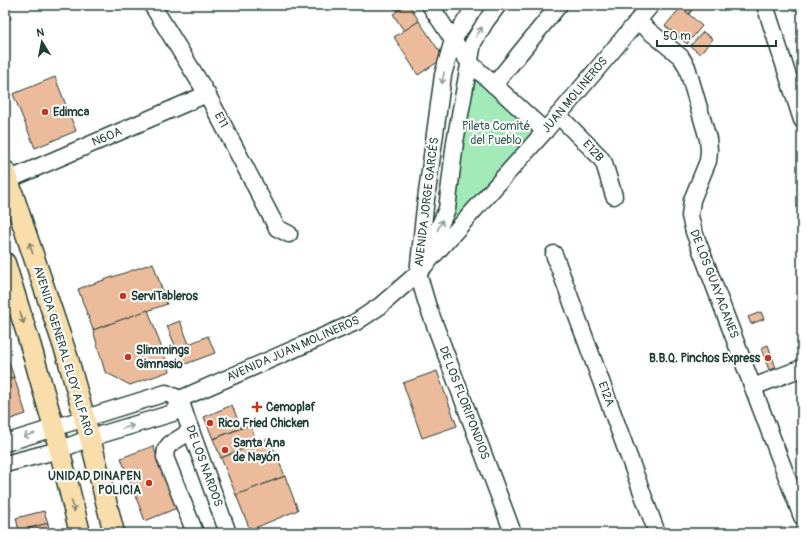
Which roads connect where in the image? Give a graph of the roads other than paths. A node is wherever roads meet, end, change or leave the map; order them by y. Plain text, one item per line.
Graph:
1 (152, 5) edge
2 (430, 5) edge
3 (476, 5) edge
4 (498, 5) edge
5 (559, 5) edge
6 (651, 5) edge
7 (765, 5) edge
8 (637, 21) junction
9 (452, 40) junction
10 (468, 62) junction
11 (494, 85) junction
12 (207, 94) junction
13 (558, 115) junction
14 (802, 120) edge
15 (545, 131) junction
16 (7, 176) edge
17 (614, 196) dead end
18 (289, 234) dead end
19 (554, 254) dead end
20 (6, 266) edge
21 (418, 273) junction
22 (802, 368) edge
23 (753, 387) junction
24 (180, 399) junction
25 (85, 419) junction
26 (54, 428) junction
27 (191, 431) junction
28 (90, 438) junction
29 (5, 443) edge
30 (58, 450) junction
31 (5, 464) edge
32 (802, 517) edge
33 (77, 532) edge
34 (114, 533) edge
35 (194, 533) edge
36 (228, 533) edge
37 (513, 533) edge
38 (657, 533) edge

1 - 12 street, E11
2 - 9 street
3 - 9 street, AVENIDA JORGE GARCÉS
10 -> 4 street, AVENIDA JORGE GARCÉS
5 - 11 street
6 - 8 street, JUAN MOLINEROS
7 - 14 street
8 - 13 street, JUAN MOLINEROS
8 - 23 street, DE LOS GUAYACANES
9 - 10 street
9 -> 21 street, AVENIDA JORGE GARCÉS
10 - 11 street
21 -> 10 street, AVENIDA JORGE GARCÉS
11 - 15 street
12 - 16 street, N60A
12 - 18 street, E11
13 - 15 street, JUAN MOLINEROS
13 - 17 street, E12B
15 - 21 street, JUAN MOLINEROS
25 -> 16 main road, AVENIDA GENERAL ELOY ALFARO
19 - 38 street, E12A
20 -> 26 main road
21 - 24 street, AVENIDA JUAN MOLINEROS
21 - 37 street, DE LOS FLORIPONDIOS
22 - 23 street
23 - 32 street, DE LOS GUAYACANES
24 - 25 street
24 - 27 street, DE LOS NARDOS
28 -> 24 street
25 - 26 street
25 - 28 main road, AVENIDA GENERAL ELOY ALFARO
26 -> 29 street
26 - 30 main road
27 - 35 street
27 - 36 street, DE LOS NARDOS
28 - 30 street
28 - 34 main road, AVENIDA GENERAL ELOY ALFARO
30 - 31 street
30 -> 33 main road

